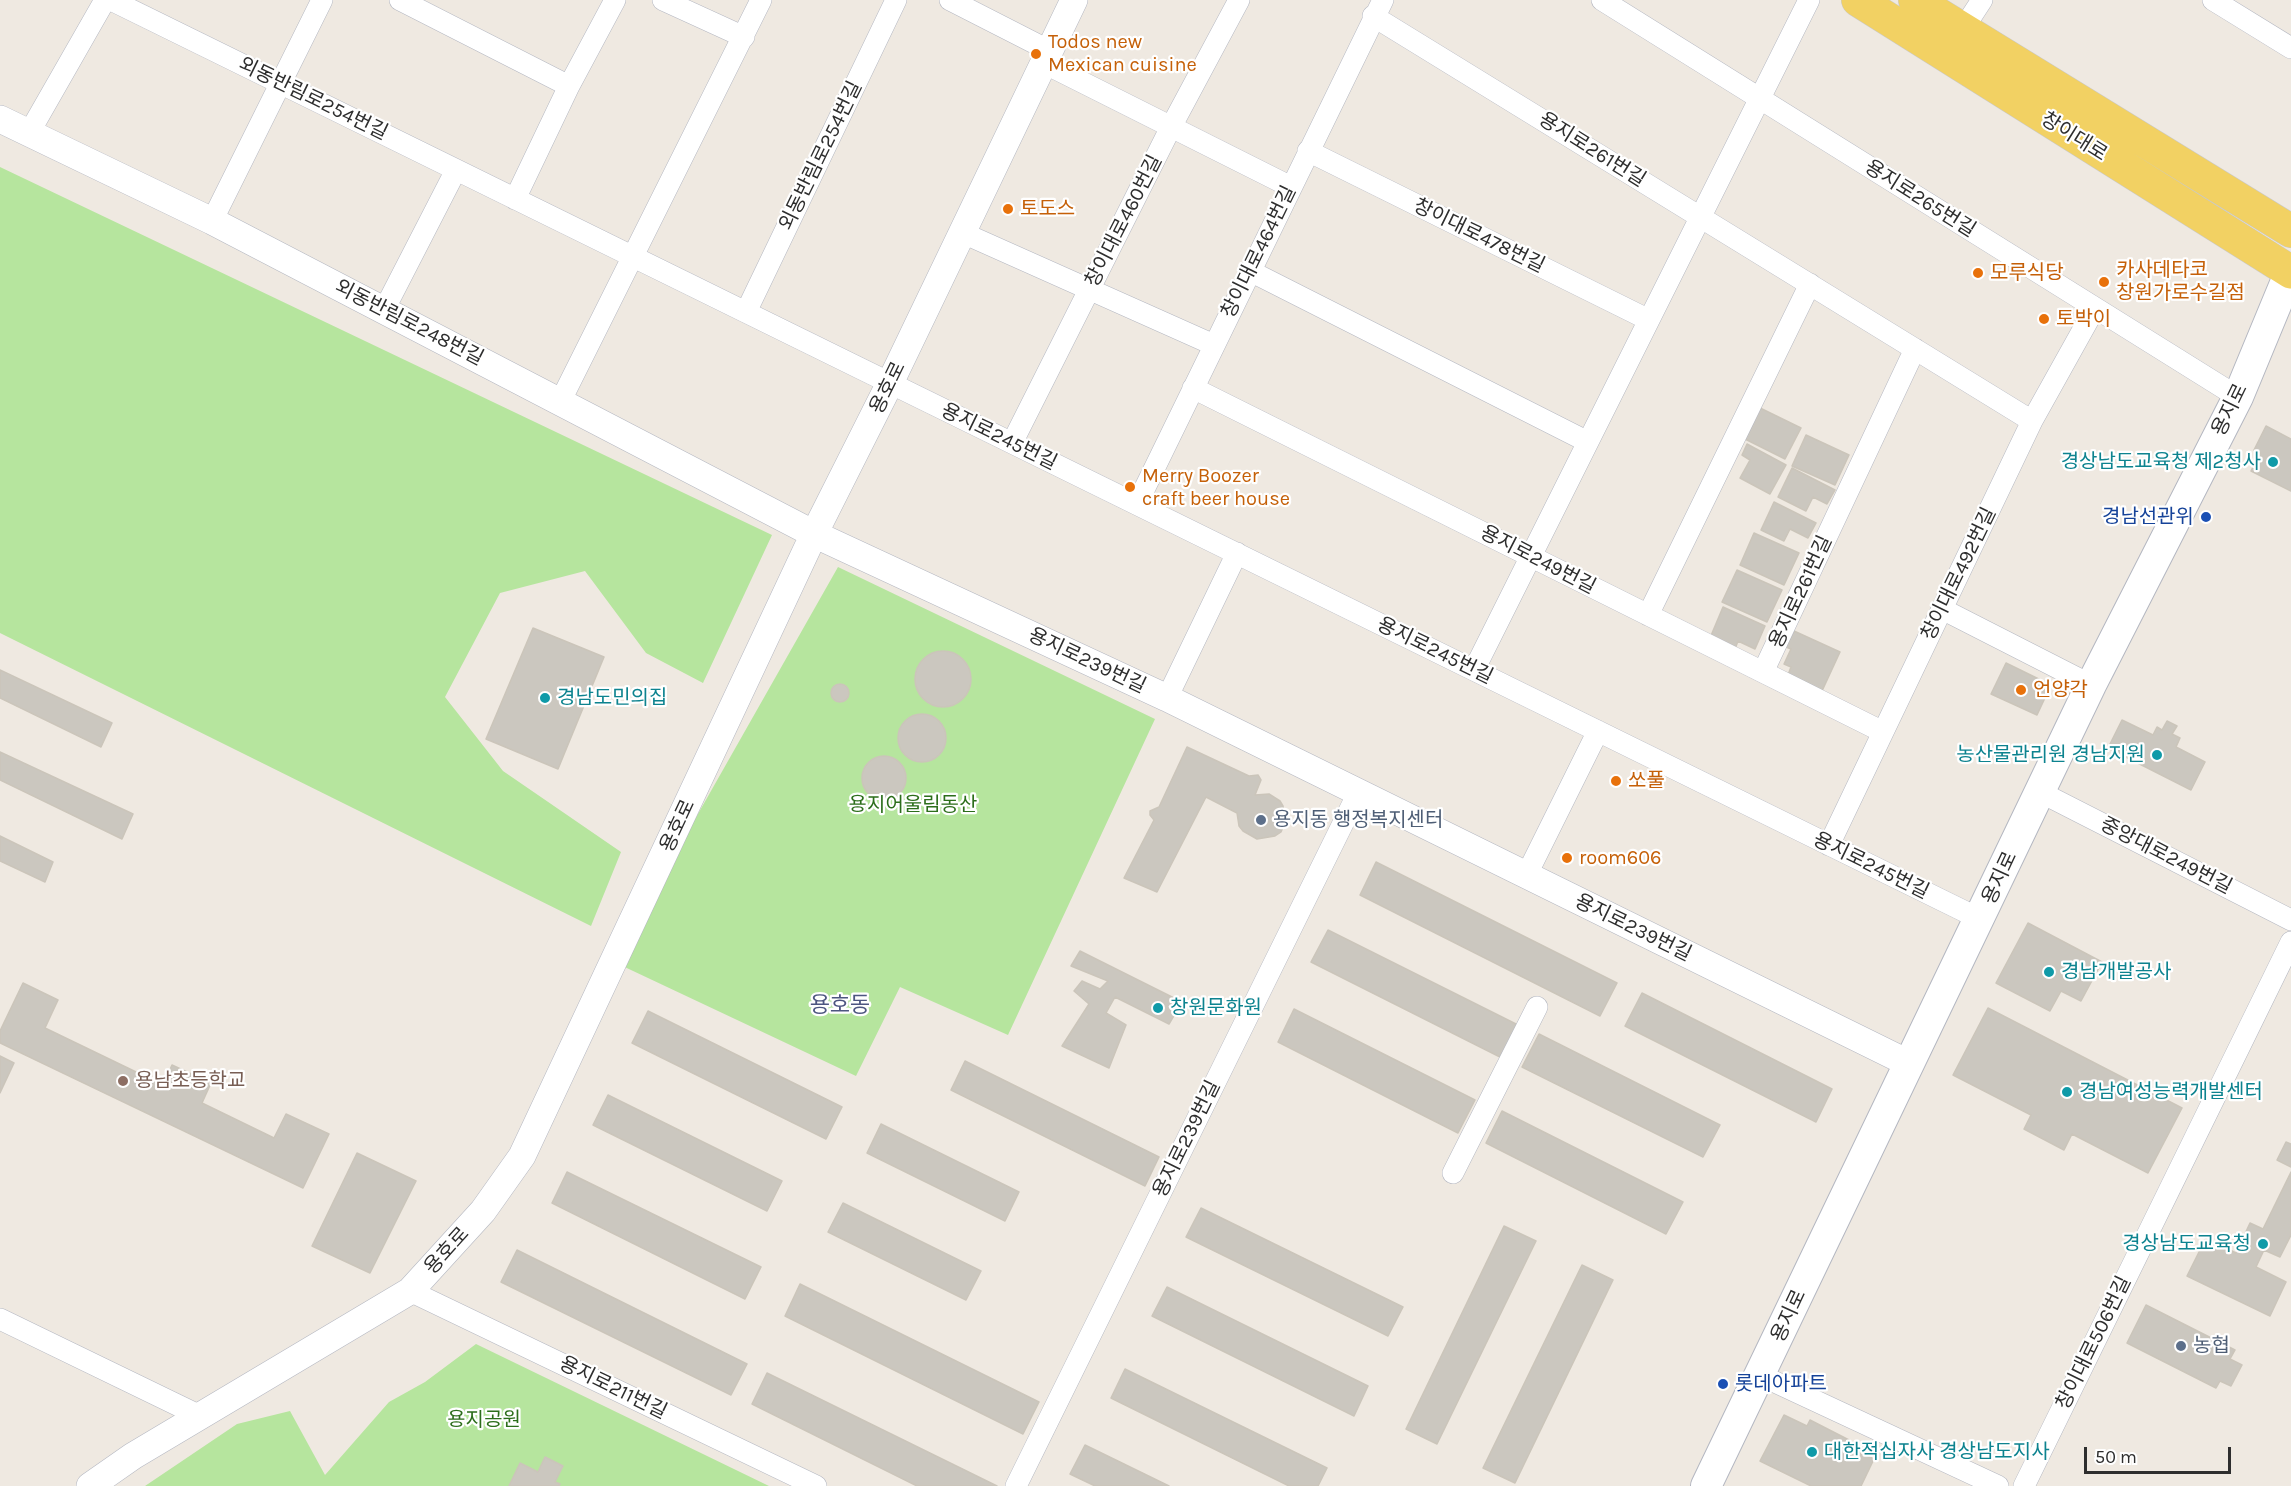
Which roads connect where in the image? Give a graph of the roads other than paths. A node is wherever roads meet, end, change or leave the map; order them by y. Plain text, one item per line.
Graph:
1 (105, 0) edge
2 (111, 0) edge
3 (322, 0) edge
4 (400, 0) edge
5 (615, 0) edge
6 (663, 0) edge
7 (761, 0) edge
8 (896, 0) edge
9 (950, 0) edge
10 (1074, 0) edge
11 (1239, 0) edge
12 (1602, 0) edge
13 (1809, 0) edge
14 (1858, 0) edge
15 (1915, 0) edge
16 (1982, 0) edge
17 (2212, 0) edge
18 (1378, 8) edge
19 (1963, 29) junction
20 (744, 37) junction
21 (2291, 48) edge
22 (1047, 57) junction
23 (281, 84) junction
24 (569, 86) junction
25 (1758, 99) junction
26 (0, 119) edge
27 (1171, 127) junction
28 (29, 133) junction
29 (1308, 151) junction
30 (456, 170) junction
31 (1291, 187) junction
32 (515, 199) junction
33 (1701, 218) junction
34 (212, 221) junction
35 (2291, 231) edge
36 (963, 233) junction
37 (633, 257) junction
38 (1250, 271) junction
39 (2291, 271) edge
40 (1810, 285) junction
41 (1089, 290) junction
42 (2095, 308) junction
43 (384, 310) junction
44 (746, 312) junction
45 (1649, 320) junction
46 (1214, 345) junction
47 (1916, 349) junction
48 (890, 383) junction
49 (1193, 388) junction
50 (2238, 397) junction
51 (561, 402) junction
52 (2032, 421) junction
53 (1588, 442) junction
54 (1012, 443) junction
55 (1137, 504) junction
56 (814, 534) junction
57 (1237, 554) junction
58 (1531, 556) junction
59 (1942, 609) junction
60 (1648, 615) junction
61 (1474, 670) junction
62 (1763, 672) junction
63 (2091, 685) junction
64 (1167, 698) junction
65 (1598, 731) junction
66 (1883, 732) junction
67 (2040, 792) junction
68 (1358, 793) junction
69 (1829, 845) junction
70 (1526, 876) junction
71 (1980, 919) junction
72 (2291, 920) edge
73 (2291, 942) edge
74 (1537, 1007) dead end
75 (1908, 1064) junction
76 (1454, 1173) dead end
77 (410, 1291) junction
78 (0, 1319) edge
79 (1760, 1375) junction
80 (200, 1416) junction
81 (90, 1486) edge
82 (816, 1486) edge
83 (1016, 1486) edge
84 (1706, 1486) edge
85 (1998, 1486) edge
86 (2024, 1486) edge

1 - 28 street
2 - 23 street, 외동반림로254번길
3 - 23 street
4 - 24 street
5 - 24 street
6 - 20 street
7 - 20 street
8 - 44 street, 외동반림로254번길
9 - 22 street
10 - 22 street, 용호로
11 - 27 street, 창이대로460번길
12 - 25 street, 용지로265번길
13 - 25 street
14 - 39 main road, 창이대로
15 - 19 main road, 창이대로
16 - 19 street
17 - 21 street
18 - 29 street, 창이대로464번길
18 - 33 street, 용지로261번길
19 - 35 main road, 창이대로
20 - 37 street
22 - 27 street
22 - 36 street, 용호로
23 - 30 street, 외동반림로254번길
23 - 34 street
24 - 32 street
25 - 33 street
25 - 42 street, 용지로265번길
26 - 28 street, 외동반림로248번길
27 - 31 street
27 - 41 street, 창이대로460번길
28 - 34 street, 외동반림로248번길
29 - 31 street, 창이대로464번길
29 - 45 street, 창이대로478번길
30 - 32 street, 외동반림로254번길
30 - 43 street
31 - 38 street, 창이대로464번길
32 - 37 street, 외동반림로254번길
33 - 40 street, 용지로261번길
33 - 45 street
34 - 43 street, 외동반림로248번길
36 - 41 street
36 - 48 street, 용호로
37 - 44 street, 외동반림로254번길
37 - 51 street
38 - 46 street, 창이대로464번길
38 - 53 street
39 - 50 main road, 용지로
40 - 47 street, 용지로261번길
40 - 60 street
41 - 46 street
41 - 54 street, 창이대로460번길
42 - 50 street, 용지로265번길
42 - 52 street, 창이대로492번길
43 - 51 street, 외동반림로248번길
44 - 48 street, 외동반림로254번길
45 - 53 street
46 - 49 street, 창이대로464번길
47 - 52 street, 용지로261번길
47 - 62 street, 용지로261번길
48 - 54 street, 용지로245번길
48 - 56 street, 용호로
49 - 55 street, 창이대로464번길
49 - 58 street, 용지로249번길
50 - 63 main road, 용지로
51 - 56 street, 외동반림로248번길
52 - 59 street, 창이대로492번길
53 - 58 street
54 - 55 street, 용지로245번길
55 - 57 street, 용지로245번길
56 - 64 street, 용지로239번길
56 - 77 street, 용호로
57 - 61 street, 용지로245번길
57 - 64 street
58 - 60 street, 용지로249번길
58 - 61 street
59 - 63 street
59 - 66 street, 창이대로492번길
60 - 62 street, 용지로249번길
61 - 65 street, 용지로245번길
62 - 66 street, 용지로249번길
63 - 67 main road, 용지로
64 - 68 street, 용지로239번길
65 - 69 street, 용지로245번길
65 - 70 street
66 - 69 street, 창이대로492번길
67 - 71 main road, 용지로
67 - 72 street, 중앙대로249번길
68 - 70 street, 용지로239번길
68 - 83 street, 용지로239번길
69 - 71 street, 용지로245번길
70 - 75 street, 용지로239번길
71 - 75 main road, 용지로
73 - 86 street, 창이대로506번길
74 - 76 street
75 - 79 main road, 용지로
77 - 80 street, 용호로
77 - 82 street, 용지로211번길
78 - 80 street
79 - 84 main road, 용지로
79 - 85 street
80 - 81 street, 용호로

